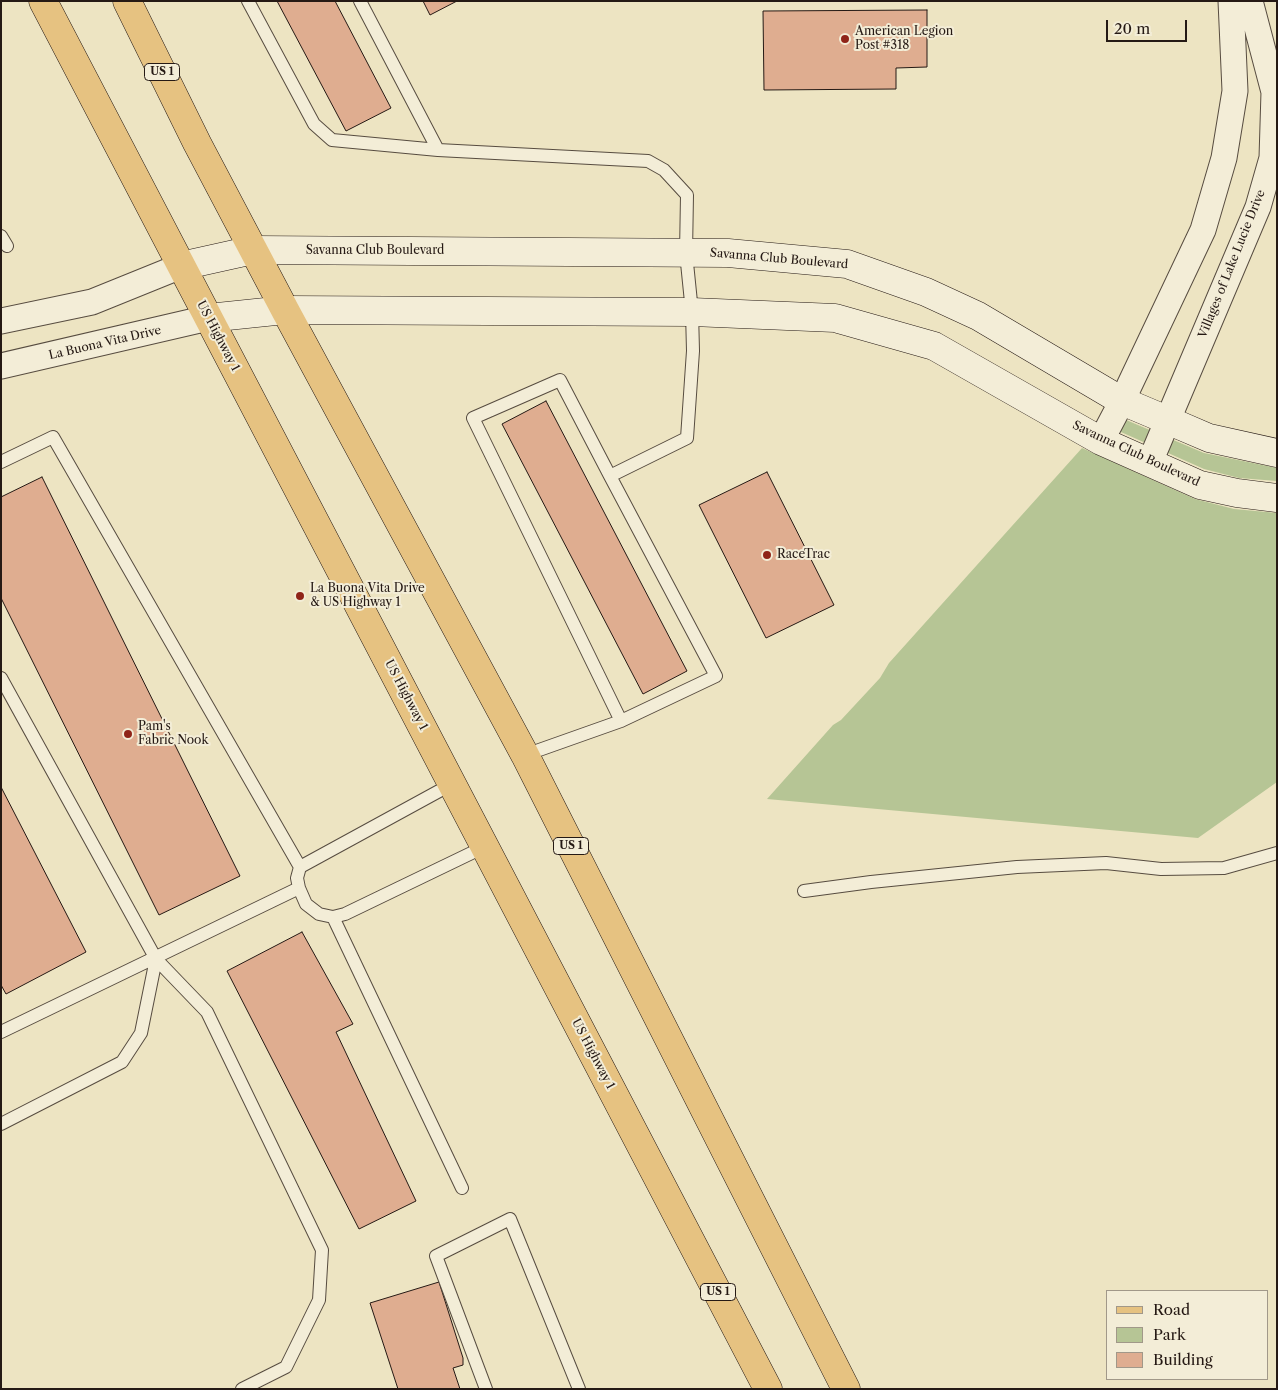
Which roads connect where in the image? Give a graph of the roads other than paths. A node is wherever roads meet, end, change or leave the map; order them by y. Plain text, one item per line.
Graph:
1 (43, 1) edge
2 (127, 1) edge
3 (248, 1) edge
4 (360, 1) edge
5 (1231, 1) edge
6 (1250, 1) edge
7 (438, 150) junction
8 (253, 250) junction
9 (686, 252) junction
10 (181, 266) junction
11 (285, 310) junction
12 (692, 312) junction
13 (208, 318) junction
14 (1, 321) edge
15 (1, 366) edge
16 (1122, 401) junction
17 (1167, 420) junction
18 (1101, 441) junction
19 (1277, 452) edge
20 (1, 462) edge
21 (1150, 462) junction
22 (610, 476) junction
23 (1277, 498) edge
24 (1, 678) edge
25 (621, 720) junction
26 (525, 755) junction
27 (452, 784) junction
28 (484, 846) junction
29 (1277, 853) edge
30 (300, 867) junction
31 (299, 888) junction
32 (804, 891) dead end
33 (333, 917) junction
34 (156, 959) junction
35 (1, 1032) edge
36 (1, 1124) edge
37 (462, 1188) dead end
38 (769, 1384) edge
39 (242, 1389) edge
40 (486, 1389) edge
41 (579, 1389) edge
42 (846, 1389) edge

1 - 10 main road, US Highway 1 / US 1
2 - 8 main road, US 1
3 - 7 lane
4 - 7 lane
5 - 16 street
6 - 17 street, Villages of Lake Lucie Drive
7 - 9 lane
8 - 9 street, Savanna Club Boulevard
8 - 10 street, Savanna Club Boulevard
8 - 11 main road, US 1
9 - 12 lane
9 - 16 street, Savanna Club Boulevard
10 - 13 main road, US Highway 1 / US 1
10 - 14 street
11 - 12 street, Savanna Club Boulevard
11 - 13 street, Savanna Club Boulevard
11 - 26 main road, US 1
12 - 18 street, Savanna Club Boulevard
12 - 22 lane
13 - 15 street, La Buona Vita Drive
13 - 27 main road, US Highway 1 / US 1
16 - 17 street, Savanna Club Boulevard
16 - 18 street
17 - 19 street, Savanna Club Boulevard
17 - 21 street, Villages of Lake Lucie Drive
18 - 21 street, Savanna Club Boulevard
20 - 30 lane
21 - 23 street, Savanna Club Boulevard
22 - 25 lane
22 - 25 lane
24 - 34 lane
25 - 26 lane
26 - 42 main road, US 1
27 - 28 main road, US Highway 1 / US 1
27 - 30 lane
28 - 33 lane
28 - 38 main road, US Highway 1 / US 1
29 - 32 lane
30 - 31 lane
31 - 33 lane
31 - 34 lane
33 - 37 lane
34 - 35 lane
34 - 36 lane
34 - 39 lane
40 - 41 lane

